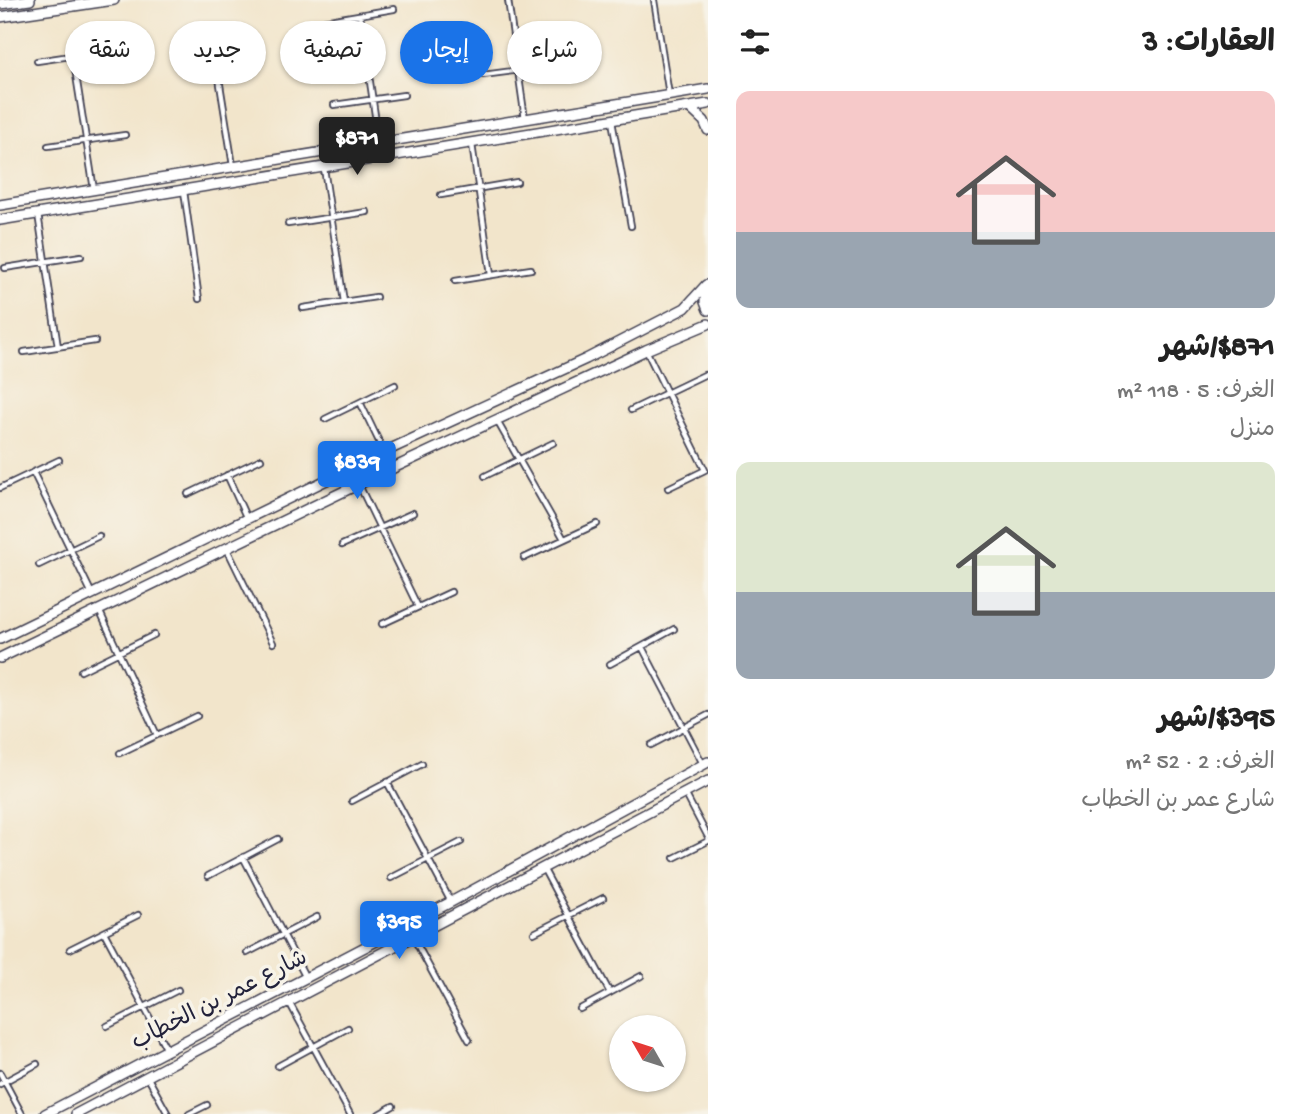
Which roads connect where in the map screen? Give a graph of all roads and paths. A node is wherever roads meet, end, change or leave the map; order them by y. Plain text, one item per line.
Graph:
1 (30, 0) edge
2 (114, 0) edge
3 (508, 0) edge
4 (653, 0) edge
5 (0, 4) edge
6 (394, 9) dead end
7 (360, 15) junction
8 (0, 17) edge
9 (323, 21) dead end
10 (511, 21) edge
11 (65, 57) edge
12 (37, 61) dead end
13 (77, 84) edge
14 (220, 84) edge
15 (520, 84) edge
16 (708, 89) edge
17 (404, 95) dead end
18 (669, 95) junction
19 (373, 100) junction
20 (708, 104) edge
21 (334, 105) dead end
22 (690, 108) junction
23 (577, 110) junction
24 (525, 119) junction
25 (612, 121) junction
26 (579, 126) junction
27 (708, 130) edge
28 (125, 135) dead end
29 (86, 141) junction
30 (379, 143) junction
31 (472, 144) junction
32 (48, 146) dead end
33 (233, 167) junction
34 (324, 168) junction
35 (517, 182) dead end
36 (479, 189) junction
37 (94, 190) junction
38 (184, 190) junction
39 (441, 195) dead end
40 (0, 205) edge
41 (367, 212) dead end
42 (38, 214) junction
43 (331, 217) junction
44 (0, 220) edge
45 (288, 224) dead end
46 (631, 226) dead end
47 (81, 256) dead end
48 (45, 261) junction
49 (5, 268) dead end
50 (531, 269) dead end
51 (491, 275) junction
52 (455, 281) dead end
53 (707, 283) edge
54 (376, 297) dead end
55 (199, 299) dead end
56 (344, 302) junction
57 (303, 308) dead end
58 (708, 310) edge
59 (708, 324) edge
60 (95, 341) dead end
61 (58, 347) junction
62 (646, 350) junction
63 (24, 352) dead end
64 (586, 359) junction
65 (593, 375) junction
66 (704, 375) dead end
67 (395, 385) dead end
68 (667, 393) junction
69 (360, 402) junction
70 (632, 410) dead end
71 (324, 419) dead end
72 (496, 421) junction
73 (553, 443) dead end
74 (384, 452) junction
75 (261, 459) dead end
76 (59, 460) dead end
77 (519, 460) junction
78 (707, 469) edge
79 (33, 472) junction
80 (227, 475) junction
81 (485, 476) dead end
82 (359, 484) junction
83 (0, 488) edge
84 (668, 488) dead end
85 (188, 494) dead end
86 (413, 513) dead end
87 (247, 519) junction
88 (597, 524) dead end
89 (380, 528) junction
90 (99, 536) dead end
91 (564, 539) junction
92 (342, 545) dead end
93 (227, 548) junction
94 (71, 550) junction
95 (524, 558) dead end
96 (39, 565) dead end
97 (451, 592) dead end
98 (92, 595) junction
99 (418, 607) junction
100 (99, 610) junction
101 (382, 624) dead end
102 (674, 629) dead end
103 (154, 635) dead end
104 (0, 639) edge
105 (273, 643) dead end
106 (642, 646) junction
107 (118, 652) junction
108 (0, 658) edge
109 (611, 664) dead end
110 (81, 671) dead end
111 (708, 715) edge
112 (197, 716) dead end
113 (684, 727) junction
114 (157, 735) junction
115 (651, 746) dead end
116 (120, 752) dead end
117 (422, 764) dead end
118 (706, 764) edge
119 (708, 780) edge
120 (387, 782) junction
121 (685, 793) junction
122 (352, 801) dead end
123 (278, 839) dead end
124 (708, 839) edge
125 (461, 842) dead end
126 (243, 858) junction
127 (674, 858) dead end
128 (428, 859) junction
129 (543, 868) junction
130 (208, 876) dead end
131 (391, 878) dead end
132 (603, 898) dead end
133 (451, 902) junction
134 (138, 915) dead end
135 (569, 915) junction
136 (317, 917) dead end
137 (104, 932) junction
138 (534, 933) dead end
139 (284, 934) junction
140 (413, 937) junction
141 (70, 949) dead end
142 (247, 953) dead end
143 (641, 976) dead end
144 (307, 978) junction
145 (178, 990) dead end
146 (610, 993) junction
147 (289, 1002) junction
148 (145, 1007) junction
149 (580, 1009) dead end
150 (107, 1026) dead end
151 (348, 1028) dead end
152 (469, 1040) dead end
153 (314, 1047) junction
154 (167, 1050) junction
155 (37, 1064) dead end
156 (278, 1066) dead end
157 (0, 1073) edge
158 (148, 1076) junction
159 (2, 1082) edge
160 (207, 1105) dead end
161 (393, 1106) dead end
162 (22, 1114) edge
163 (45, 1114) edge
164 (76, 1114) edge
165 (168, 1114) edge
166 (189, 1114) edge
167 (350, 1114) edge
168 (379, 1114) edge

1 - 5 street
2 - 8 street
3 - 10 lane
4 - 18 lane
6 - 7 lane
7 - 9 lane
7 - 19 lane
11 - 12 lane
13 - 29 lane
14 - 33 lane
15 - 24 lane
16 - 18 street
17 - 19 lane
18 - 23 street
19 - 21 lane
19 - 30 lane
20 - 22 street
22 - 25 street
22 - 27 street
23 - 24 street
23 - 26 street
24 - 30 street
25 - 26 street
25 - 46 lane
26 - 31 street
28 - 29 lane
29 - 32 lane
29 - 37 lane
30 - 33 street
31 - 34 street
31 - 36 lane
33 - 37 street
34 - 38 street
34 - 43 lane
35 - 36 lane
36 - 39 lane
36 - 51 lane
37 - 40 street
38 - 42 street
38 - 55 lane
41 - 43 lane
42 - 44 street
42 - 48 lane
43 - 45 lane
43 - 56 lane
47 - 48 lane
48 - 49 lane
48 - 61 lane
50 - 51 lane
51 - 52 lane
53 - 58 street
53 - 64 street
54 - 56 lane
56 - 57 lane
59 - 62 street
60 - 61 lane
61 - 63 lane
62 - 65 street
62 - 68 lane
64 - 65 street
64 - 74 street
65 - 72 street
66 - 68 lane
67 - 69 lane
68 - 70 lane
68 - 78 lane
69 - 71 lane
69 - 74 lane
72 - 77 lane
72 - 82 street
73 - 77 lane
74 - 87 street
75 - 80 lane
76 - 79 lane
77 - 81 lane
77 - 91 lane
78 - 84 lane
79 - 83 lane
79 - 94 lane
80 - 85 lane
80 - 87 lane
82 - 89 lane
82 - 93 street
86 - 89 lane
87 - 98 street
88 - 91 lane
89 - 92 lane
89 - 99 lane
90 - 94 lane
91 - 95 lane
93 - 100 street
93 - 105 lane
94 - 96 lane
94 - 98 lane
97 - 99 lane
98 - 104 street
99 - 101 lane
100 - 107 lane
100 - 108 street
102 - 106 lane
103 - 107 lane
106 - 109 lane
106 - 113 lane
107 - 110 lane
107 - 114 lane
111 - 113 lane
112 - 114 lane
113 - 115 lane
113 - 118 lane
114 - 116 lane
117 - 120 lane
118 - 133 street, شارع عمر بن الخطاب
119 - 121 street, شارع عمر بن الخطاب
120 - 122 lane
120 - 128 lane
121 - 124 lane
121 - 129 street, شارع عمر بن الخطاب
123 - 126 lane
124 - 127 lane
125 - 128 lane
126 - 130 lane
126 - 139 lane
128 - 131 lane
128 - 133 lane
129 - 135 lane
129 - 140 street, شارع عمر بن الخطاب
132 - 135 lane
133 - 144 street, شارع عمر بن الخطاب
134 - 137 lane
135 - 138 lane
135 - 146 lane
136 - 139 lane
137 - 141 lane
137 - 148 lane
139 - 142 lane
139 - 144 lane
140 - 147 street, شارع عمر بن الخطاب
140 - 152 lane
143 - 146 lane
144 - 154 street, شارع عمر بن الخطاب
145 - 148 lane
146 - 149 lane
147 - 153 lane
147 - 158 street, شارع عمر بن الخطاب
148 - 150 lane
148 - 154 lane
151 - 153 lane
153 - 156 lane
153 - 167 lane
154 - 163 street, شارع عمر بن الخطاب
155 - 159 lane
157 - 159 lane
158 - 164 street, شارع عمر بن الخطاب
158 - 165 lane
159 - 162 lane
160 - 166 lane
161 - 168 lane

